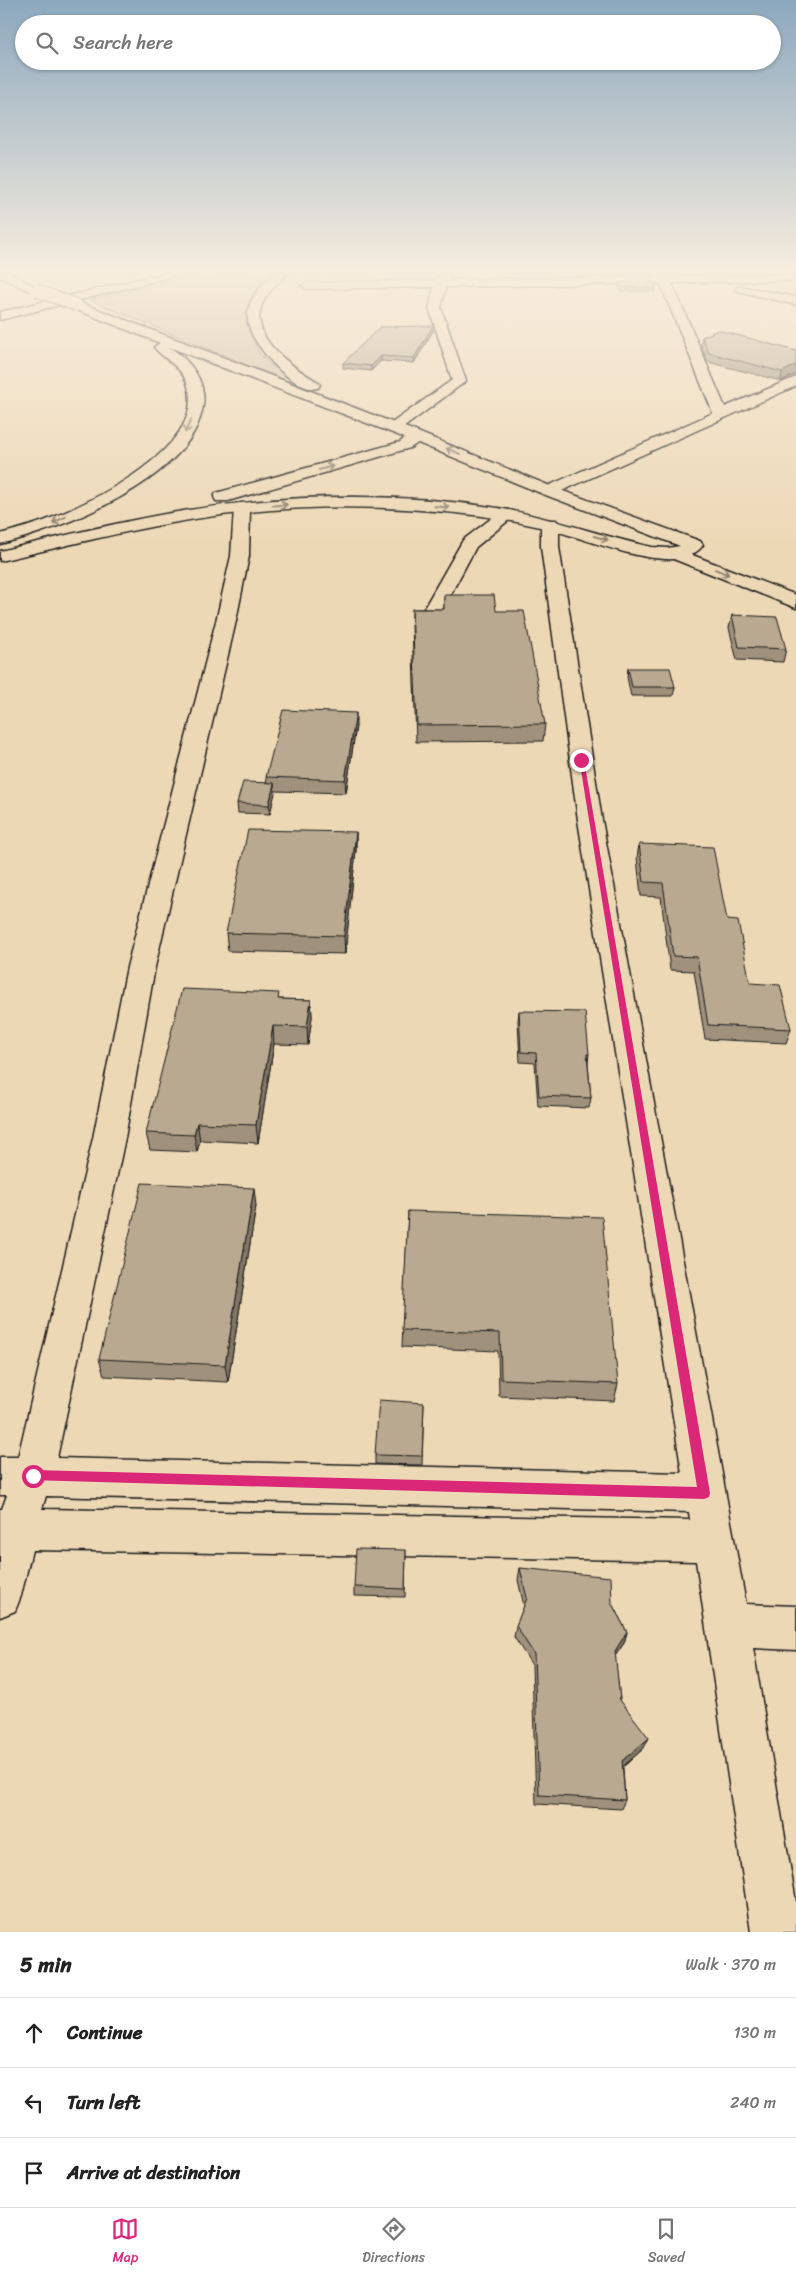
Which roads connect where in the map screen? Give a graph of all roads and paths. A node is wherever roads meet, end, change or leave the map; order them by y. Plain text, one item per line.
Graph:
1 (180, 362) edge
2 (207, 362) edge
3 (220, 362) edge
4 (281, 362) edge
5 (453, 362) edge
6 (699, 362) edge
7 (796, 381) edge
8 (721, 415) junction
9 (391, 426) junction
10 (408, 440) junction
11 (550, 491) junction
12 (242, 508) junction
13 (507, 515) junction
14 (550, 524) junction
15 (94, 535) junction
16 (0, 539) edge
17 (694, 545) junction
18 (677, 554) junction
19 (0, 556) edge
20 (796, 584) edge
21 (796, 602) edge
22 (433, 610) edge
23 (17, 1476) edge
24 (704, 1493) junction
25 (8, 1529) edge
26 (714, 1541) junction
27 (0, 1596) edge
28 (728, 1625) junction
29 (796, 1628) edge
30 (776, 1932) edge

1 -> 16 main road
2 - 10 main road
3 - 9 main road
4 - 9 main road
5 - 9 main road
6 - 8 main road
7 - 8 main road
8 - 11 main road
9 - 10 main road
11 -> 10 main road
15 -> 10 main road
10 - 18 main road
11 - 17 main road
12 -> 13 main road
12 - 15 main road
12 - 23 main road
13 - 14 main road
13 - 22 main road
14 -> 18 main road
14 - 24 main road
15 - 19 main road
17 - 18 main road
17 - 20 main road
18 -> 21 main road
23 - 24 main road
23 - 25 main road
24 - 26 main road
25 - 26 main road
25 - 27 main road
26 - 28 main road
28 - 29 main road
28 - 30 main road

